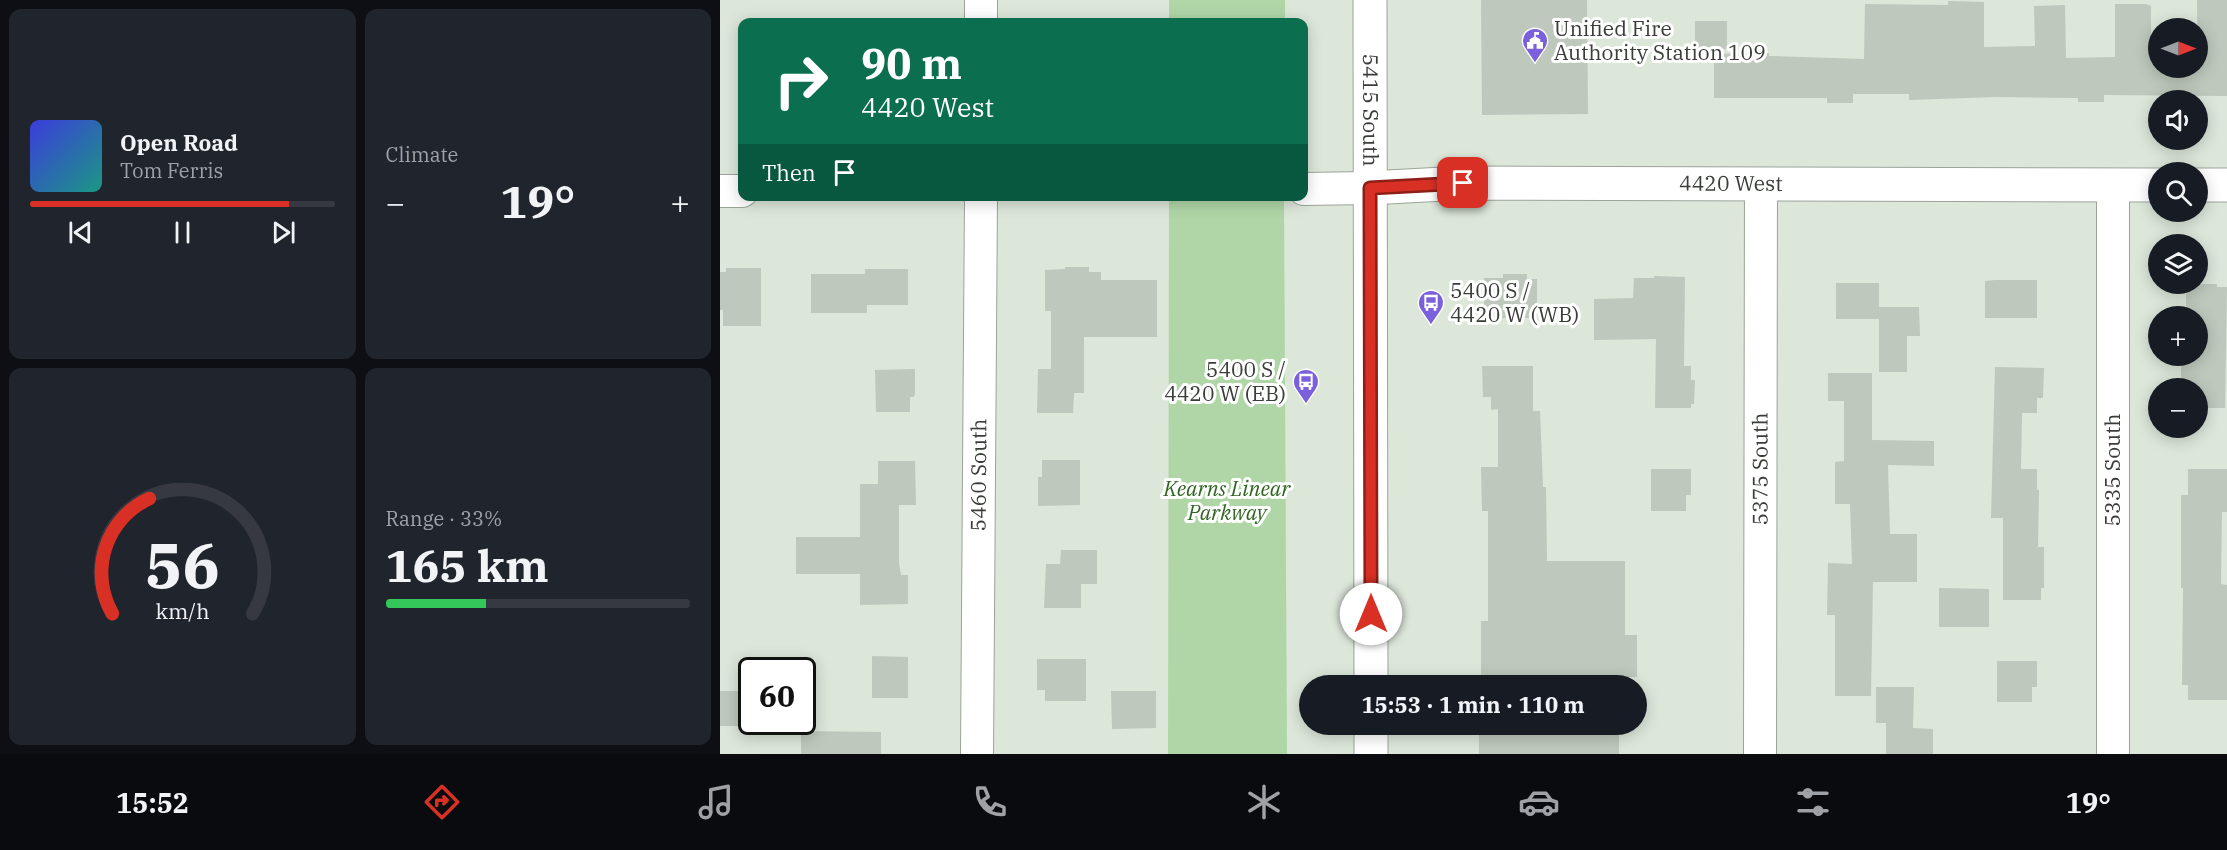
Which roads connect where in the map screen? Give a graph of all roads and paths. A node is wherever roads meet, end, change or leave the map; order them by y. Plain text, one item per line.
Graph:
1 (981, 0) edge
2 (1370, 0) edge
3 (981, 18) edge
4 (1761, 184) junction
5 (2114, 185) junction
6 (2148, 185) edge
7 (2208, 185) edge
8 (2227, 186) edge
9 (1370, 188) junction
10 (1308, 189) edge
11 (720, 191) edge
12 (738, 191) edge
13 (981, 201) edge
14 (1371, 675) edge
15 (1371, 735) edge
16 (977, 754) edge
17 (1371, 754) edge
18 (1760, 754) edge
19 (2113, 754) edge

1 - 3 street
2 - 9 street, 5415 South
4 - 5 street, 4420 West
4 - 9 street, 4420 West
4 - 18 street, 5375 South
5 - 6 street, 4420 West
5 - 19 street, 5335 South
7 - 8 street
9 - 10 street, 4420 West
9 - 14 street, 5415 South
11 - 12 street
13 - 16 street, 5460 South
15 - 17 street

